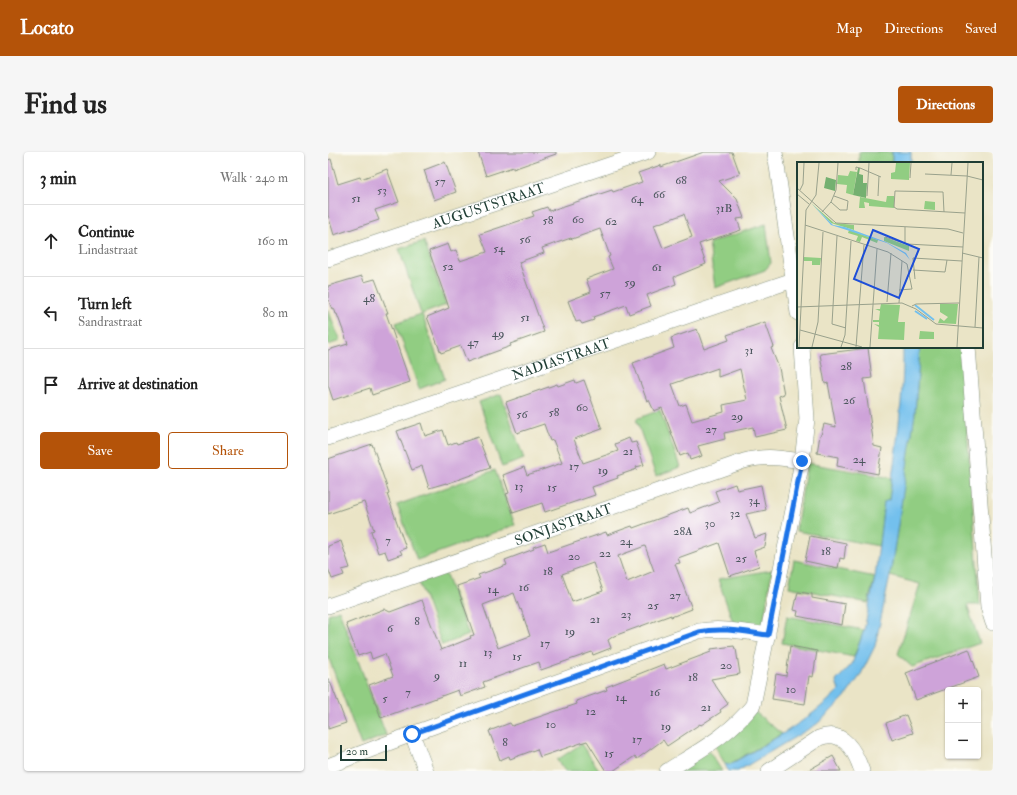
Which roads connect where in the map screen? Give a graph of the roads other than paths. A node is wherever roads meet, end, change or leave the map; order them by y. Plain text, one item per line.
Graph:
1 (648, 152) edge
2 (776, 152) edge
3 (328, 259) edge
4 (793, 280) junction
5 (797, 306) edge
6 (802, 348) edge
7 (968, 348) edge
8 (328, 438) edge
9 (802, 461) junction
10 (990, 577) edge
11 (328, 606) edge
12 (993, 623) edge
13 (768, 635) junction
14 (412, 734) junction
15 (860, 765) edge
16 (328, 766) edge
17 (426, 771) edge
18 (667, 771) edge
19 (769, 771) edge

1 - 3 street, AUGUSTSTRAAT
2 - 4 street
4 - 5 street
4 - 8 street, NADIASTRAAT
6 - 9 street
7 - 10 street
9 - 11 street, SONJASTRAAT
9 - 13 street
10 - 12 street
13 - 14 street
13 - 18 street
14 - 16 street
14 - 17 street
15 - 19 street

